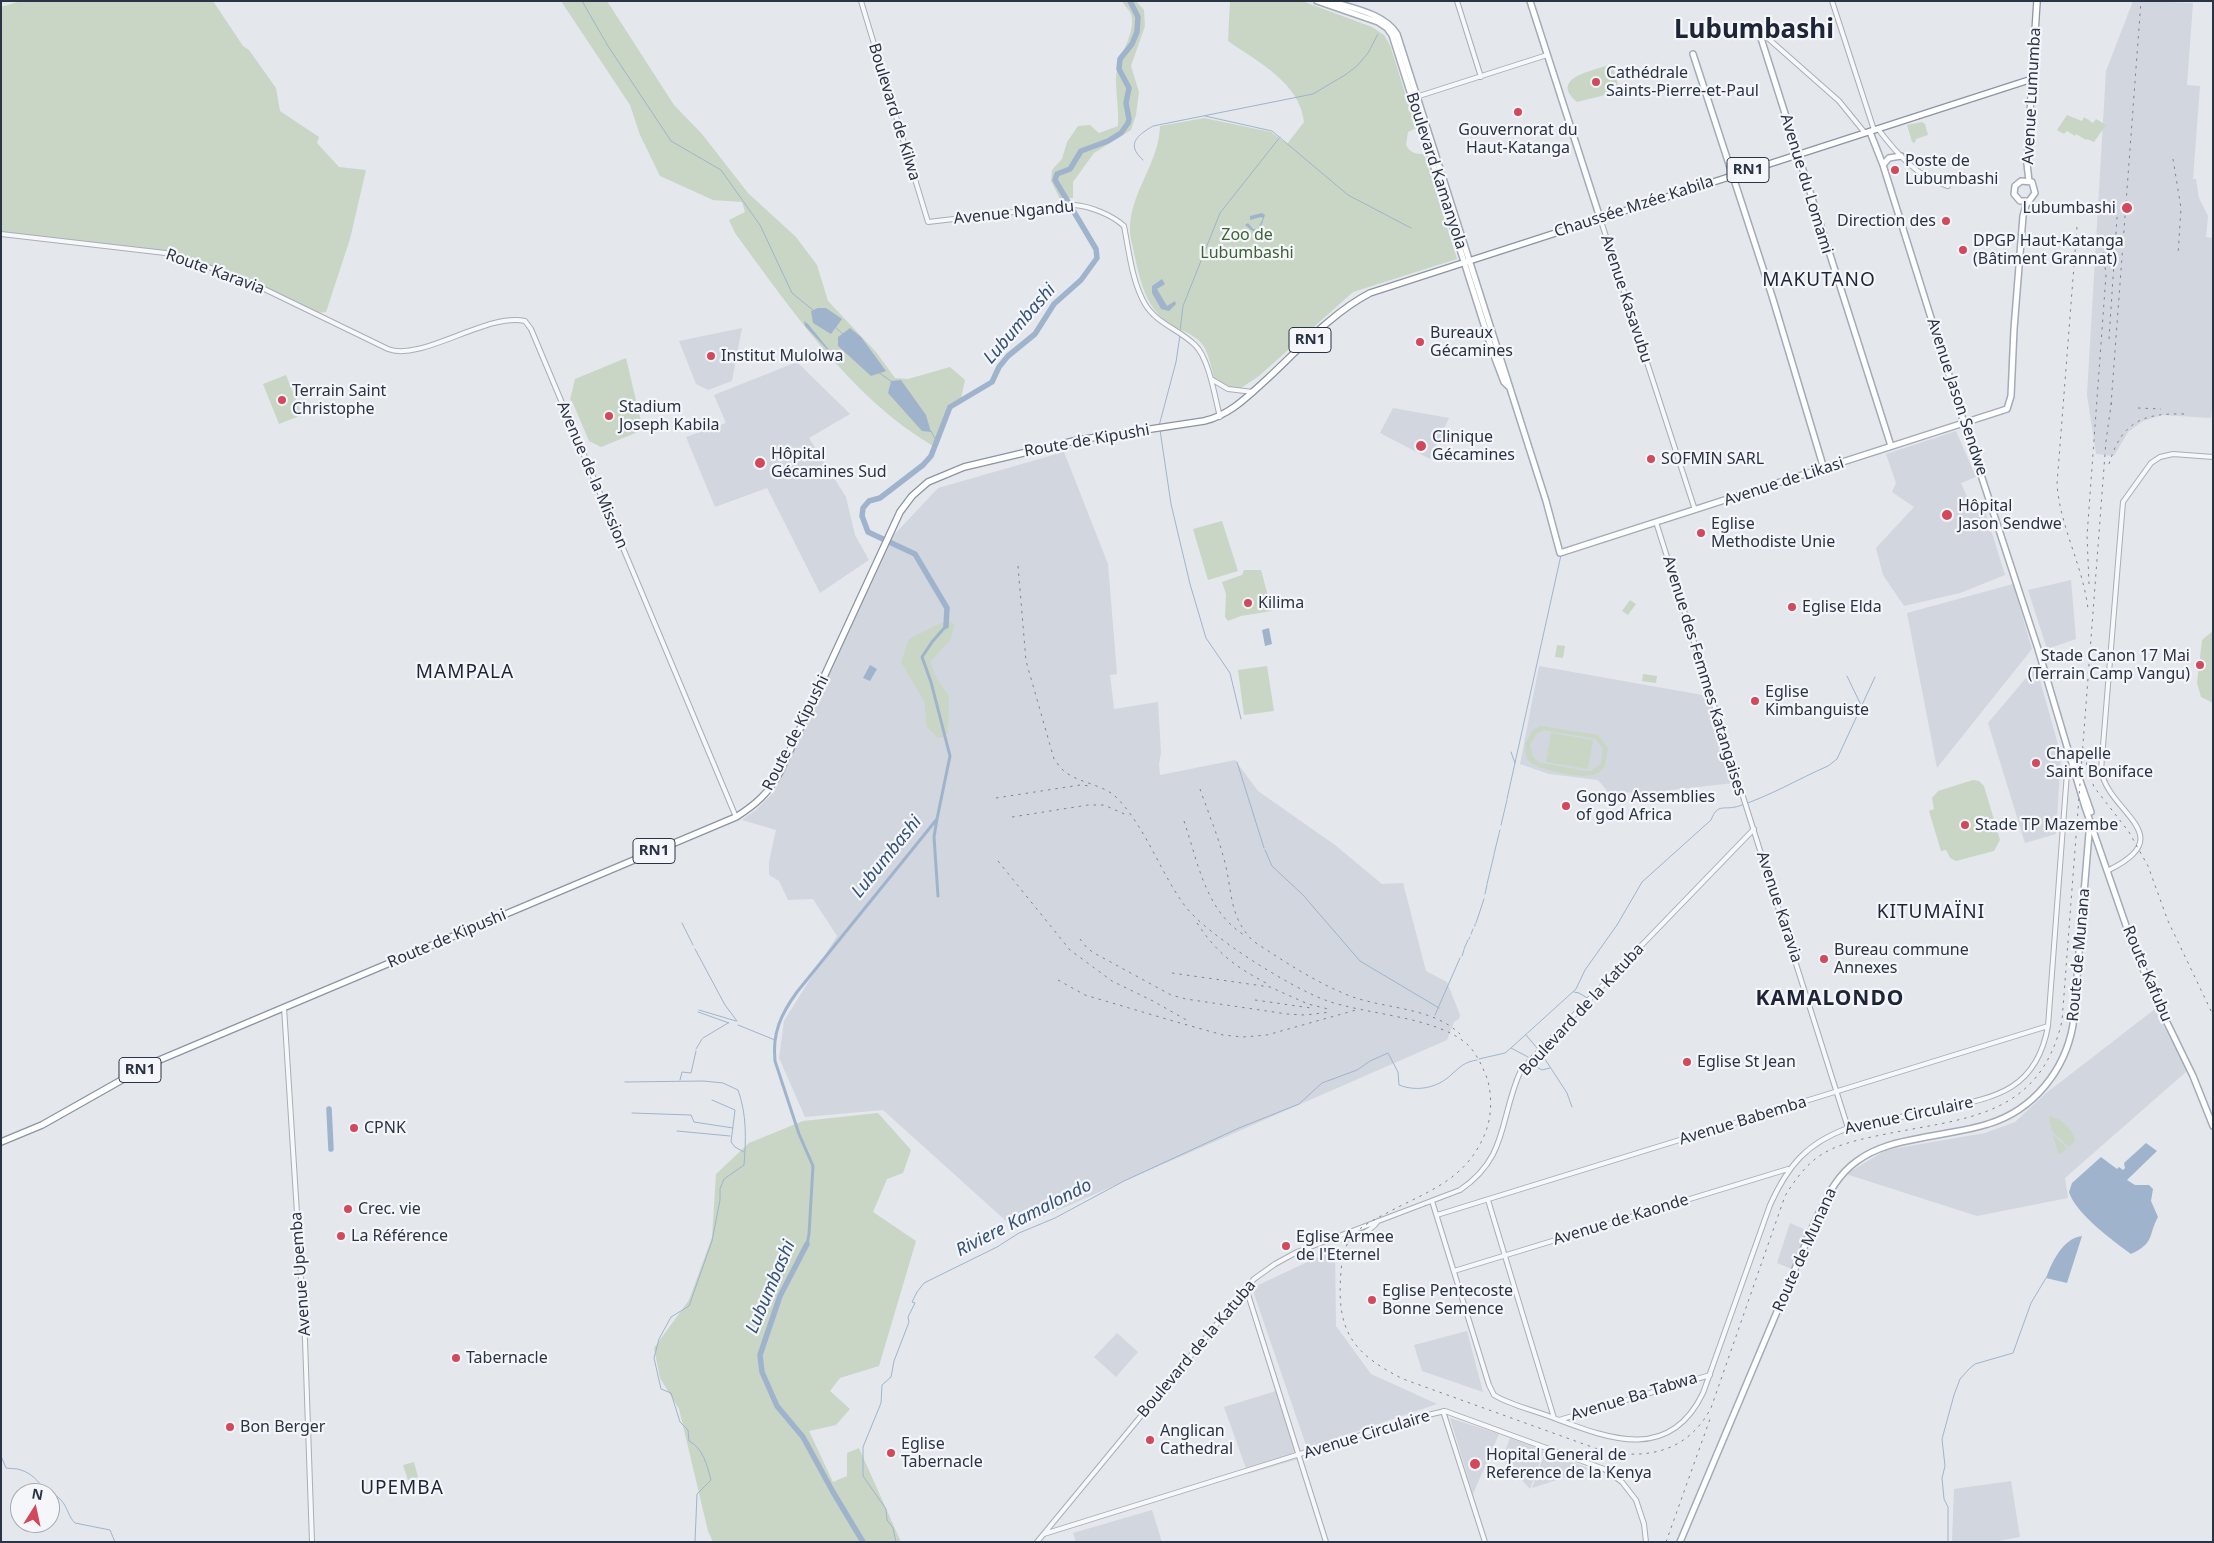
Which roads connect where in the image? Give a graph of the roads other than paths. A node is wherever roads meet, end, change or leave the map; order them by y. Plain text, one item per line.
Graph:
1 (861, 1) edge
2 (1317, 1) edge
3 (1330, 1) edge
4 (1457, 1) edge
5 (1530, 1) edge
6 (1832, 1) edge
7 (2033, 1) edge
8 (2037, 1) edge
9 (2036, 10) junction
10 (1761, 34) joint
11 (1693, 54) dead end
12 (1547, 55) junction
13 (1481, 77) junction
14 (2032, 79) junction
15 (1415, 97) junction
16 (1872, 131) junction
17 (1797, 154) junction
18 (1901, 156) junction
19 (2027, 164) junction
20 (1883, 165) junction
21 (1731, 175) junction
22 (2021, 180) junction
23 (2029, 181) junction
24 (1948, 186) dead end
25 (2018, 200) junction
26 (2028, 201) junction
27 (2023, 216) junction
28 (1600, 218) junction
29 (928, 222) joint
30 (1, 234) edge
31 (1467, 260) junction
32 (333, 322) joint
33 (1209, 377) junction
34 (1253, 392) junction
35 (1220, 417) junction
36 (1964, 423) junction
37 (1891, 446) junction
38 (2213, 457) edge
39 (1824, 469) junction
40 (1695, 510) junction
41 (1656, 522) junction
42 (1560, 552) joint
43 (2074, 766) junction
44 (2075, 776) junction
45 (2067, 778) junction
46 (736, 817) junction
47 (2090, 818) junction
48 (1754, 829) junction
49 (2109, 870) junction
50 (284, 1007) junction
51 (2048, 1026) junction
52 (1837, 1091) junction
53 (2213, 1126) edge
54 (1848, 1128) junction
55 (1, 1142) edge
56 (1788, 1169) junction
57 (1432, 1200) junction
58 (1488, 1200) junction
59 (1437, 1215) junction
60 (1505, 1255) junction
61 (1454, 1271) junction
62 (1246, 1288) junction
63 (1710, 1375) junction
64 (1443, 1411) junction
65 (1556, 1419) junction
66 (1299, 1456) junction
67 (1044, 1534) junction
68 (312, 1542) edge
69 (1037, 1542) edge
70 (1326, 1542) edge
71 (1485, 1542) edge
72 (1646, 1542) edge
73 (1680, 1542) edge

1 - 29 street, Boulevard de Kilwa
2 - 15 main road, Boulevard Kamanyola
3 - 15 main road, Boulevard Kamanyola
4 - 13 street
5 - 12 main road, Avenue Kasavubu
6 - 16 street, Avenue Jason Sendwe
7 - 9 highway, Avenue Lumumba
8 - 9 highway, Avenue Lumumba
9 - 14 highway, Avenue Lumumba
10 - 16 street
10 - 17 main road, Avenue du Lomami
11 - 21 main road
12 - 13 street
12 - 28 main road, Avenue Kasavubu
13 - 15 street
14 - 16 highway, Chaussée Mzée Kabila / RN1
14 - 19 main road, Avenue Lumumba
15 - 31 main road, Boulevard Kamanyola
16 - 17 highway, Chaussée Mzée Kabila / RN1
16 - 18 street
16 - 20 main road, Avenue Jason Sendwe
17 - 21 highway, Chaussée Mzée Kabila / RN1
17 - 37 main road, Avenue du Lomami
18 - 20 main road
18 - 24 street
19 - 22 main road
19 - 23 main road, Avenue Lumumba
20 - 36 main road, Avenue Jason Sendwe
21 - 28 highway, Chaussée Mzée Kabila / RN1
21 - 39 main road
22 - 23 main road
22 - 25 main road
23 - 26 main road
25 - 26 main road
25 - 27 main road
26 - 27 main road
27 - 36 main road, Avenue de Likasi
28 - 31 highway, Chaussée Mzée Kabila / RN1
28 - 40 street, Avenue Kasavubu
29 - 33 street, Avenue Ngandu
30 - 32 street, Route Karavia
31 - 34 highway, Route de Kipushi / RN1
31 - 42 main road, Boulevard Kamanyola
32 - 46 street, Avenue de la Mission
33 - 34 street
33 - 35 street
34 - 35 highway, Route de Kipushi / RN1
35 - 46 highway, Route de Kipushi / RN1
36 - 37 main road, Avenue de Likasi
36 - 43 main road, Avenue Jason Sendwe
37 - 39 main road, Avenue de Likasi
38 - 49 street
39 - 40 main road, Avenue de Likasi
40 - 41 main road, Avenue de Likasi
41 - 42 main road, Avenue de Likasi
41 - 48 street, Avenue des Femmes Katangaises
43 - 44 main road, Avenue Jason Sendwe
43 - 45 street, Avenue Circulaire
43 - 47 main road, Avenue Jason Sendwe
44 - 45 street
44 - 47 main road, Avenue Jason Sendwe
45 - 51 street, Avenue Circulaire
46 - 50 highway, Route de Kipushi / RN1
47 - 49 main road, Route Kafubu
47 - 73 main road, Route de Munana
48 - 52 street, Avenue Karavia
48 - 57 street, Boulevard de la Katuba
49 - 53 main road, Route Kafubu
50 - 55 highway, Route de Kipushi / RN1
50 - 68 street, Avenue Upemba
51 - 52 street, Avenue Babemba
51 - 54 street, Avenue Circulaire
52 - 54 street, Avenue Karavia
52 - 58 street, Avenue Babemba
54 - 56 street, Avenue Circulaire
56 - 60 street, Avenue de Kaonde
56 - 63 street, Avenue Circulaire
57 - 59 street
57 - 62 street, Boulevard de la Katuba
58 - 59 street, Avenue Babemba
58 - 60 street
59 - 61 street
60 - 61 street, Avenue de Kaonde
60 - 65 street
61 - 65 street, Avenue Circulaire
62 - 66 street
62 - 67 street, Boulevard de la Katuba
63 - 65 street, Avenue Ba Tabwa
63 - 65 street, Avenue Circulaire
64 - 66 street, Avenue Circulaire
64 - 71 street
64 - 72 street, Avenue Circulaire
66 - 67 street, Avenue Circulaire
66 - 70 street
67 - 69 street, Boulevard de la Katuba

